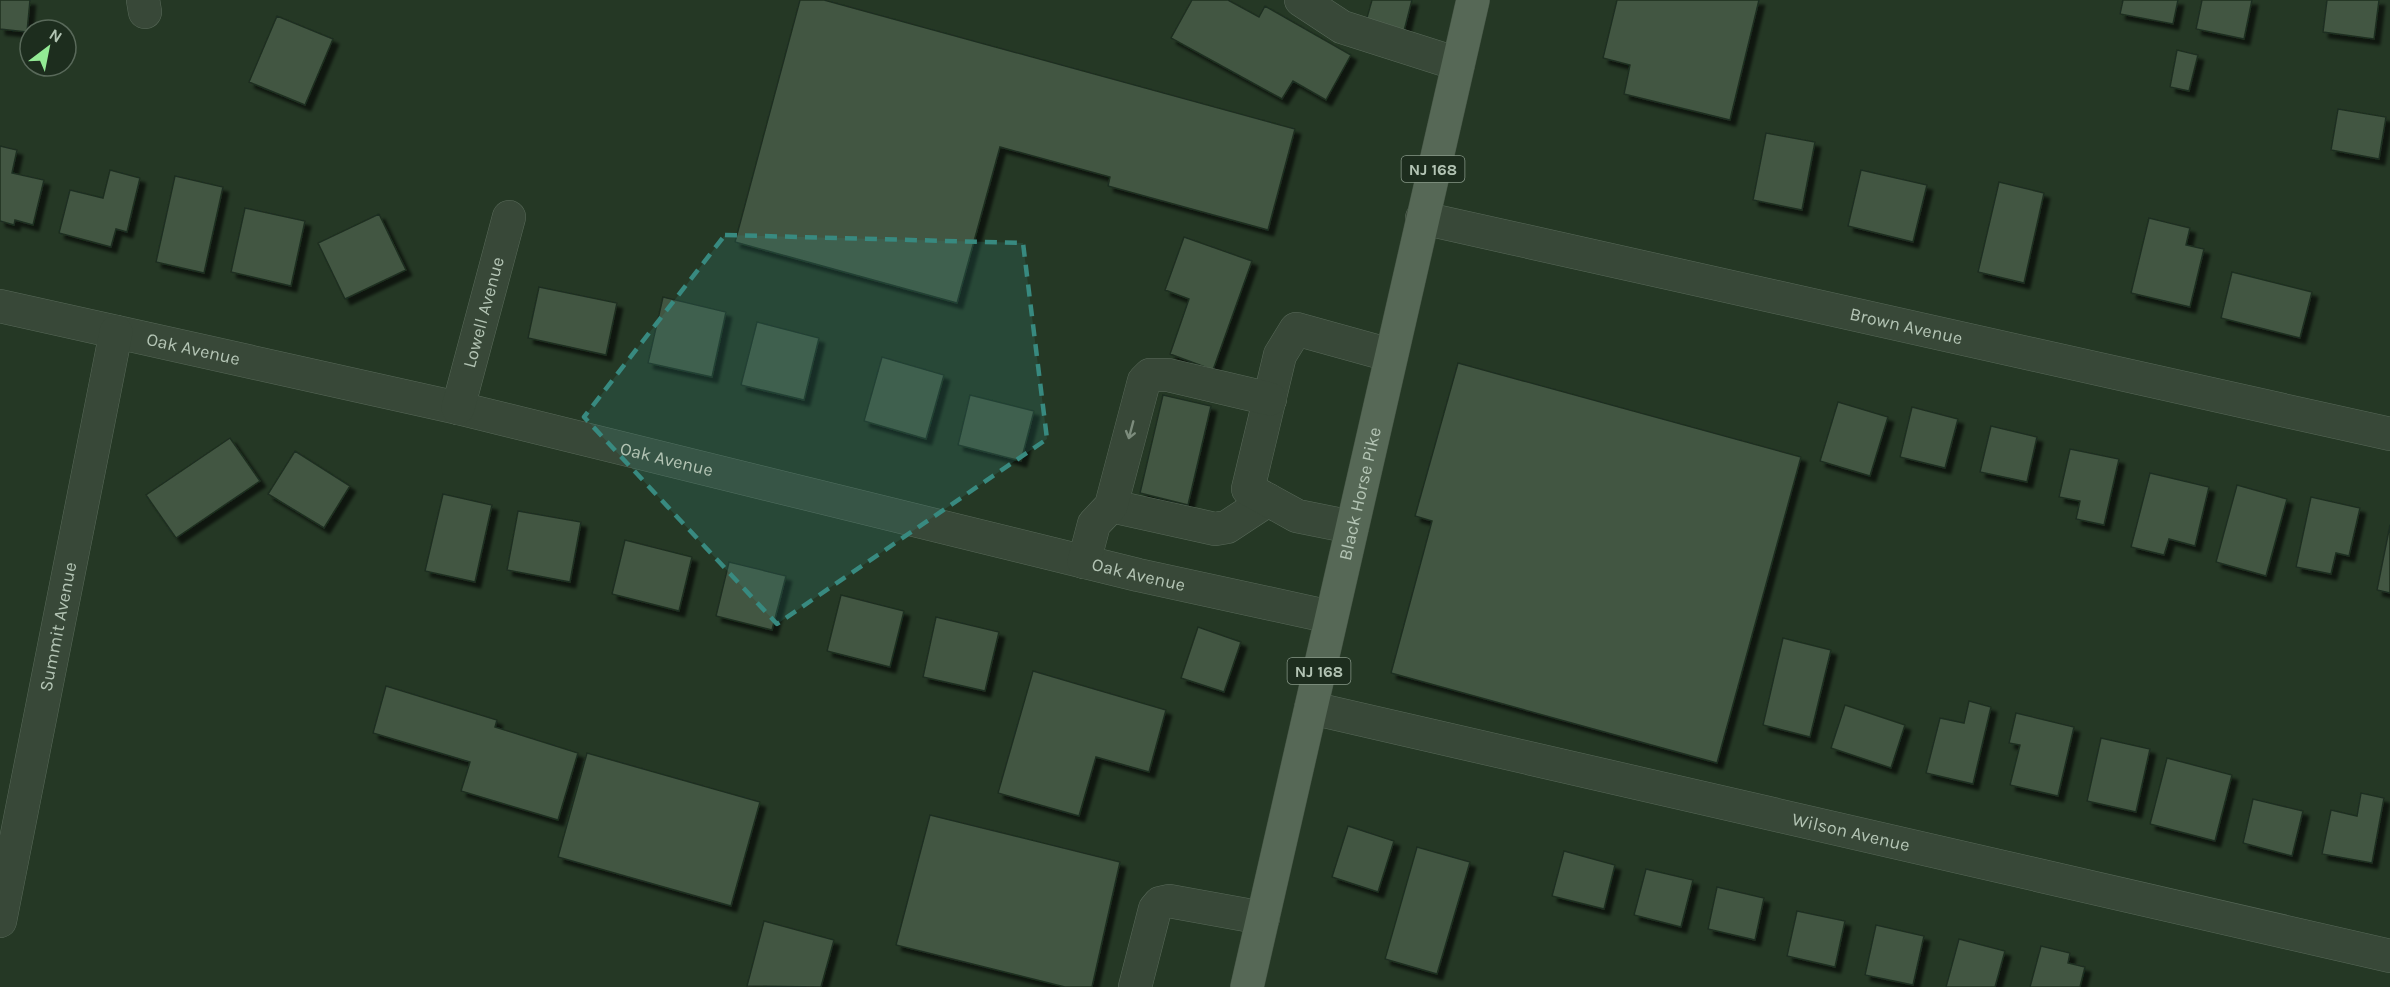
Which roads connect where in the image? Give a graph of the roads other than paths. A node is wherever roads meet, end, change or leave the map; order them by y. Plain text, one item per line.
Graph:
1 (1301, 0) edge
2 (1473, 0) edge
3 (1458, 63) junction
4 (509, 217) dead end
5 (1422, 218) junction
6 (0, 306) edge
7 (116, 332) junction
8 (1390, 355) junction
9 (1270, 399) junction
10 (458, 408) junction
11 (2390, 434) edge
12 (1268, 500) junction
13 (1111, 506) junction
14 (1352, 527) junction
15 (1084, 562) junction
16 (1331, 617) junction
17 (1311, 708) junction
18 (1263, 918) junction
19 (0, 921) edge
20 (2390, 956) edge
21 (1135, 987) edge
22 (1247, 987) edge

1 - 3 street
2 - 3 main road, Black Horse Pike / NJ 168
3 - 5 main road, Black Horse Pike / NJ 168
4 - 10 street, Lowell Avenue
5 - 8 main road, Black Horse Pike / NJ 168
5 - 11 street, Brown Avenue
6 - 7 street, Oak Avenue
7 - 10 street, Oak Avenue
7 - 19 street, Summit Avenue
8 - 9 street
8 - 14 main road, Black Horse Pike / NJ 168
9 - 12 street
9 -> 13 street
10 - 15 street, Oak Avenue
12 - 13 street
12 - 14 street
13 - 15 street
14 - 16 main road, Black Horse Pike / NJ 168
15 - 16 street, Oak Avenue
16 - 17 main road, Black Horse Pike / NJ 168
17 - 18 main road, Black Horse Pike / NJ 168
17 - 20 street, Wilson Avenue
18 - 21 street
18 - 22 main road, Black Horse Pike / NJ 168

